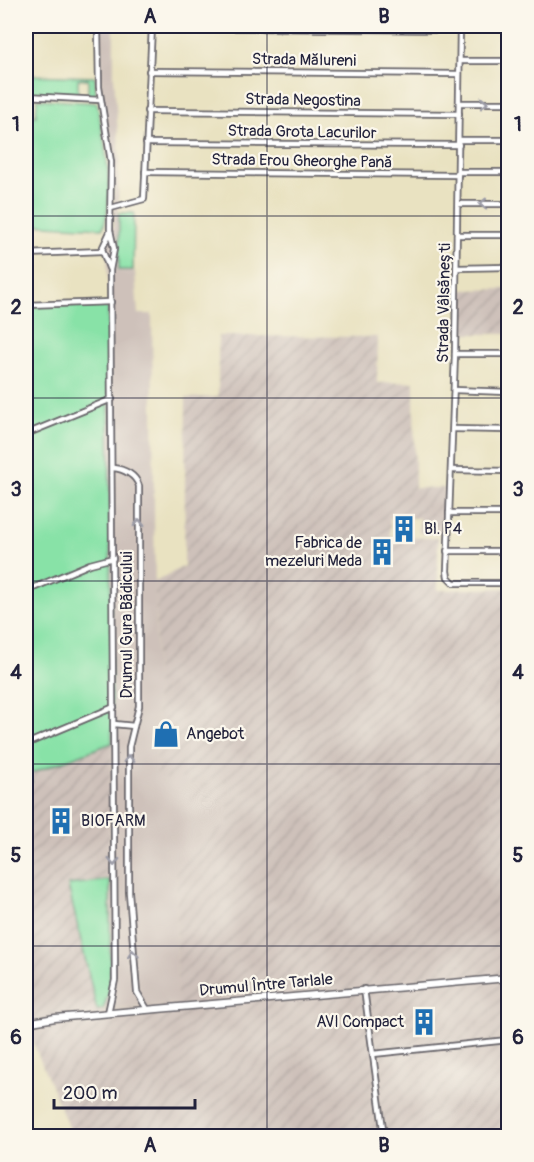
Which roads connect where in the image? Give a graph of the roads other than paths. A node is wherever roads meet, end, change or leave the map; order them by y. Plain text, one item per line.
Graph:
1 (98, 26) edge
2 (152, 26) edge
3 (460, 28) edge
4 (459, 61) junction
5 (508, 61) edge
6 (149, 71) junction
7 (459, 74) junction
8 (26, 96) edge
9 (100, 100) junction
10 (459, 103) junction
11 (508, 103) edge
12 (147, 111) junction
13 (459, 114) junction
14 (508, 140) edge
15 (146, 142) junction
16 (459, 143) junction
17 (145, 172) junction
18 (508, 172) edge
19 (458, 173) junction
20 (458, 204) junction
21 (508, 204) edge
22 (111, 208) junction
23 (110, 230) junction
24 (508, 235) edge
25 (457, 236) junction
26 (104, 245) junction
27 (112, 246) junction
28 (103, 253) junction
29 (26, 254) edge
30 (112, 254) junction
31 (508, 267) edge
32 (457, 268) junction
33 (110, 270) junction
34 (111, 302) junction
35 (26, 305) edge
36 (455, 354) junction
37 (508, 354) edge
38 (454, 390) junction
39 (508, 392) edge
40 (112, 399) junction
41 (453, 429) junction
42 (508, 429) edge
43 (26, 434) edge
44 (113, 468) junction
45 (452, 470) junction
46 (508, 471) edge
47 (449, 513) junction
48 (508, 513) edge
49 (447, 551) junction
50 (508, 551) edge
51 (113, 558) junction
52 (508, 583) edge
53 (26, 591) edge
54 (114, 707) junction
55 (114, 724) junction
56 (134, 726) junction
57 (26, 744) edge
58 (508, 978) edge
59 (364, 989) junction
60 (147, 1009) junction
61 (108, 1013) junction
62 (26, 1023) edge
63 (508, 1040) edge
64 (373, 1054) junction
65 (384, 1137) edge

1 - 9 street
2 - 3 street
2 - 6 street
3 - 4 street, Strada Vâlsănești
4 - 5 street
4 - 7 street, Strada Vâlsănești
6 - 7 street, Strada Mălureni
6 - 12 street
7 - 10 street, Strada Vâlsănești
8 - 9 street
9 - 22 street
10 -> 11 street
10 - 13 street, Strada Vâlsănești
12 - 13 street, Strada Negostina
12 - 15 street
13 - 16 street, Strada Vâlsănești
14 - 16 street, Strada Grota Lacurilor
15 - 16 street, Strada Grota Lacurilor
15 - 17 street
16 - 19 street, Strada Vâlsănești
17 - 19 street, Strada Erou Gheorghe Pană
17 - 22 street
18 - 19 street, Strada Erou Gheorghe Pană
19 - 20 street, Strada Vâlsănești
21 -> 20 street
20 - 25 street, Strada Vâlsănești
22 - 23 street
23 - 26 street
23 - 27 street
24 - 25 street
25 - 32 street, Strada Vâlsănești
26 - 27 street
26 - 28 street
27 - 30 street, Drumul Gura Bădicului
28 - 29 street
28 - 30 street
28 - 33 street
30 - 33 street, Drumul Gura Bădicului
31 - 32 street
32 - 36 street, Strada Vâlsănești
33 - 34 street, Drumul Gura Bădicului
34 - 35 street
34 - 40 street, Drumul Gura Bădicului
36 - 37 street
36 - 38 street, Strada Vâlsănești
38 - 39 street
38 - 41 street, Strada Vâlsănești
40 - 43 street
40 - 44 street, Drumul Gura Bădicului
41 - 42 street
41 - 45 street, Strada Vâlsănești
44 - 51 street, Drumul Gura Bădicului
56 -> 44 street, Drumul Gura Bădicului
45 - 46 street
45 - 47 street, Strada Vâlsănești
47 - 48 street
47 - 49 street, Strada Vâlsănești
49 - 50 street
49 - 52 street, Strada Vâlsănești
51 - 53 street
51 - 54 street, Drumul Gura Bădicului
54 - 55 street, Drumul Gura Bădicului
54 - 57 street
55 - 56 street
55 -> 61 street, Drumul Gura Bădicului
60 -> 56 street, Drumul Gura Bădicului
58 - 59 main road, Drumul Între Tarlale
59 - 60 main road, Drumul Între Tarlale
59 - 64 street
60 - 61 main road, Drumul Între Tarlale
61 - 62 main road, Drumul Între Tarlale
63 - 64 street
64 - 65 street

